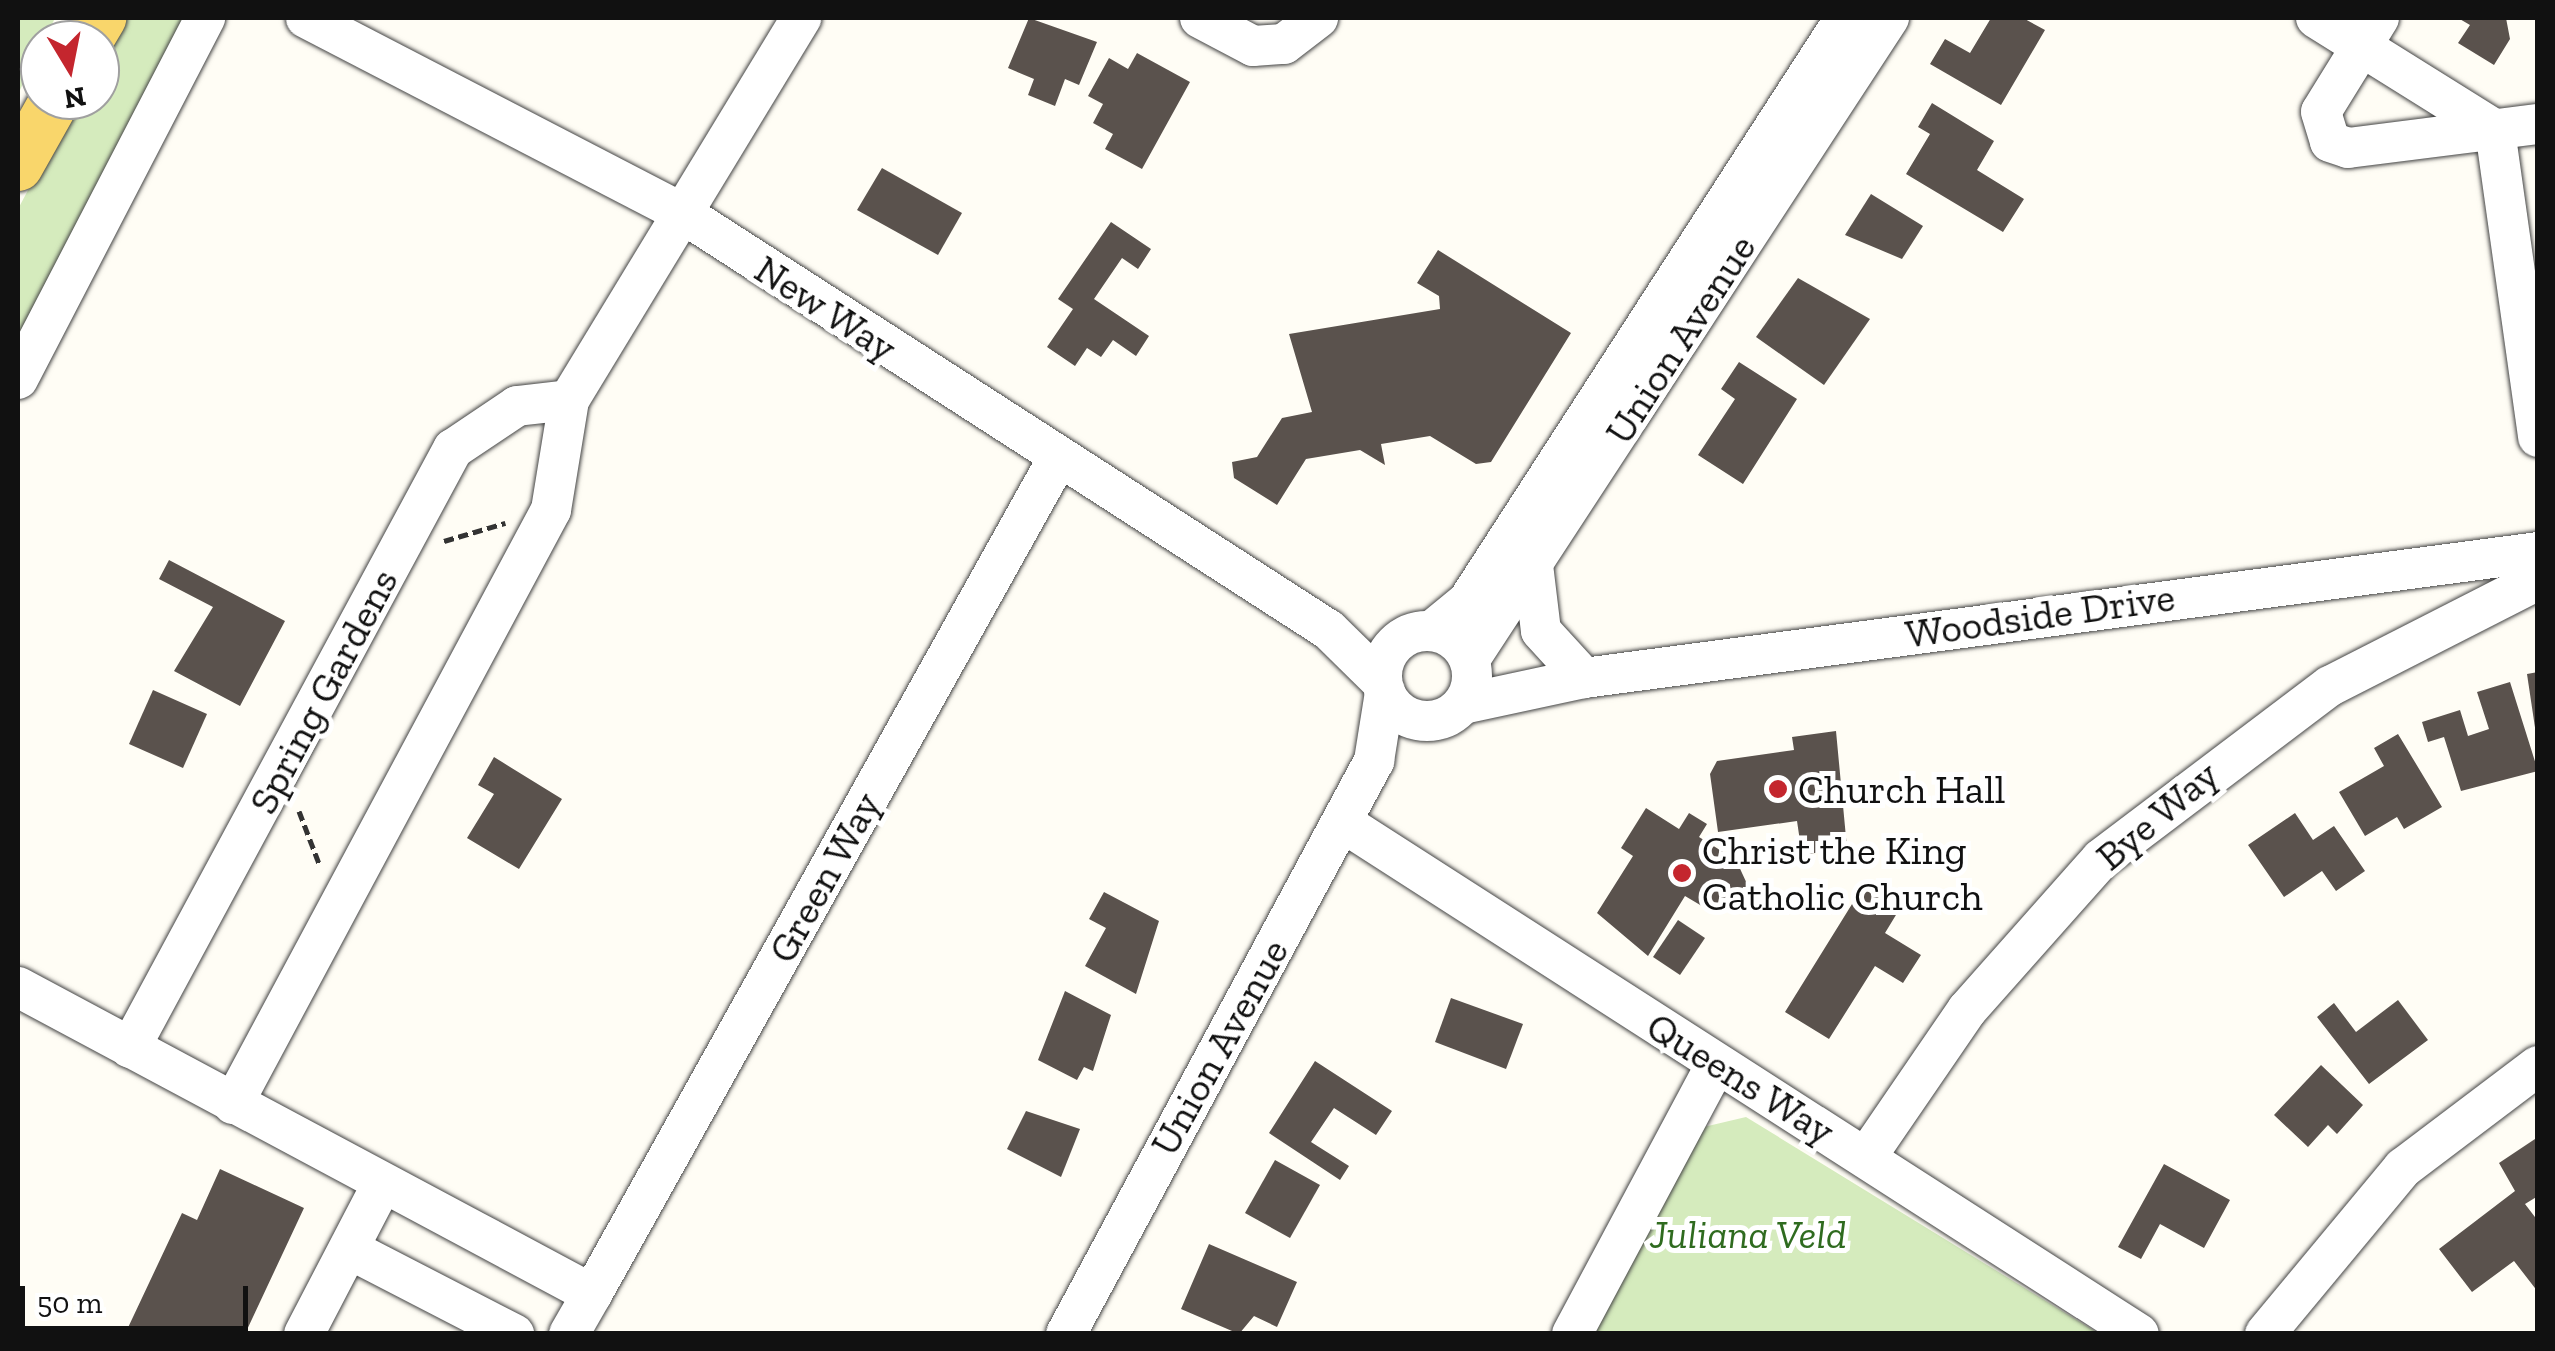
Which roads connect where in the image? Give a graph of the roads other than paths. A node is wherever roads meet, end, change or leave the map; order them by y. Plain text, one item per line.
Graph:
1 (205, 18) edge
2 (306, 18) edge
3 (800, 18) edge
4 (1200, 18) edge
5 (1318, 18) edge
6 (1845, 18) edge
7 (1888, 18) edge
8 (2316, 18) edge
9 (2370, 32) edge
10 (43, 120) edge
11 (2538, 124) edge
12 (2495, 130) junction
13 (18, 166) edge
14 (679, 210) junction
15 (18, 379) edge
16 (1632, 380) junction
17 (569, 400) junction
18 (2538, 437) edge
19 (1057, 460) junction
20 (2538, 552) edge
21 (1519, 554) junction
22 (2538, 580) edge
23 (1433, 630) junction
24 (1386, 674) junction
25 (1468, 677) junction
26 (1584, 678) junction
27 (1426, 721) junction
28 (1374, 761) junction
29 (1342, 822) junction
30 (18, 987) edge
31 (130, 1048) junction
32 (1716, 1064) junction
33 (2538, 1066) edge
34 (233, 1104) junction
35 (1867, 1156) junction
36 (381, 1186) junction
37 (349, 1249) junction
38 (592, 1294) junction
39 (304, 1334) edge
40 (514, 1334) edge
41 (569, 1334) edge
42 (1066, 1334) edge
43 (1572, 1334) edge
44 (2139, 1334) edge
45 (2265, 1334) edge

1 - 15 street
2 - 14 street, New Way
3 - 14 street
4 - 5 street
6 - 16 street, Union Avenue
7 - 16 street, Union Avenue
8 - 9 street
9 - 12 street
9 - 12 street
10 - 13 main road
11 - 12 street
12 - 18 street
14 - 17 street
14 - 19 street, New Way
16 - 21 street, Union Avenue
17 - 31 street, Spring Gardens
17 - 34 street
19 - 24 street, New Way
19 - 38 street, Green Way
20 - 26 street, Woodside Drive
21 - 23 street, Union Avenue
21 - 25 street, Union Avenue
21 - 26 street
22 - 35 street, Bye Way
23 - 24 street, Union Avenue
23 - 25 street
24 - 27 street, New Way
24 - 28 street, Union Avenue
25 - 26 street, Woodside Drive
25 - 27 street, Union Avenue
27 - 28 street, Union Avenue
28 - 29 street, Union Avenue
29 - 32 street, Queens Way
29 - 42 street, Union Avenue
30 - 31 street
31 - 34 street
32 - 35 street, Queens Way
32 - 43 street
33 - 45 street
34 - 36 street
35 - 44 street, Queens Way
36 - 37 street
36 - 38 street
37 - 39 street
37 - 40 street
38 - 41 street, Green Way

